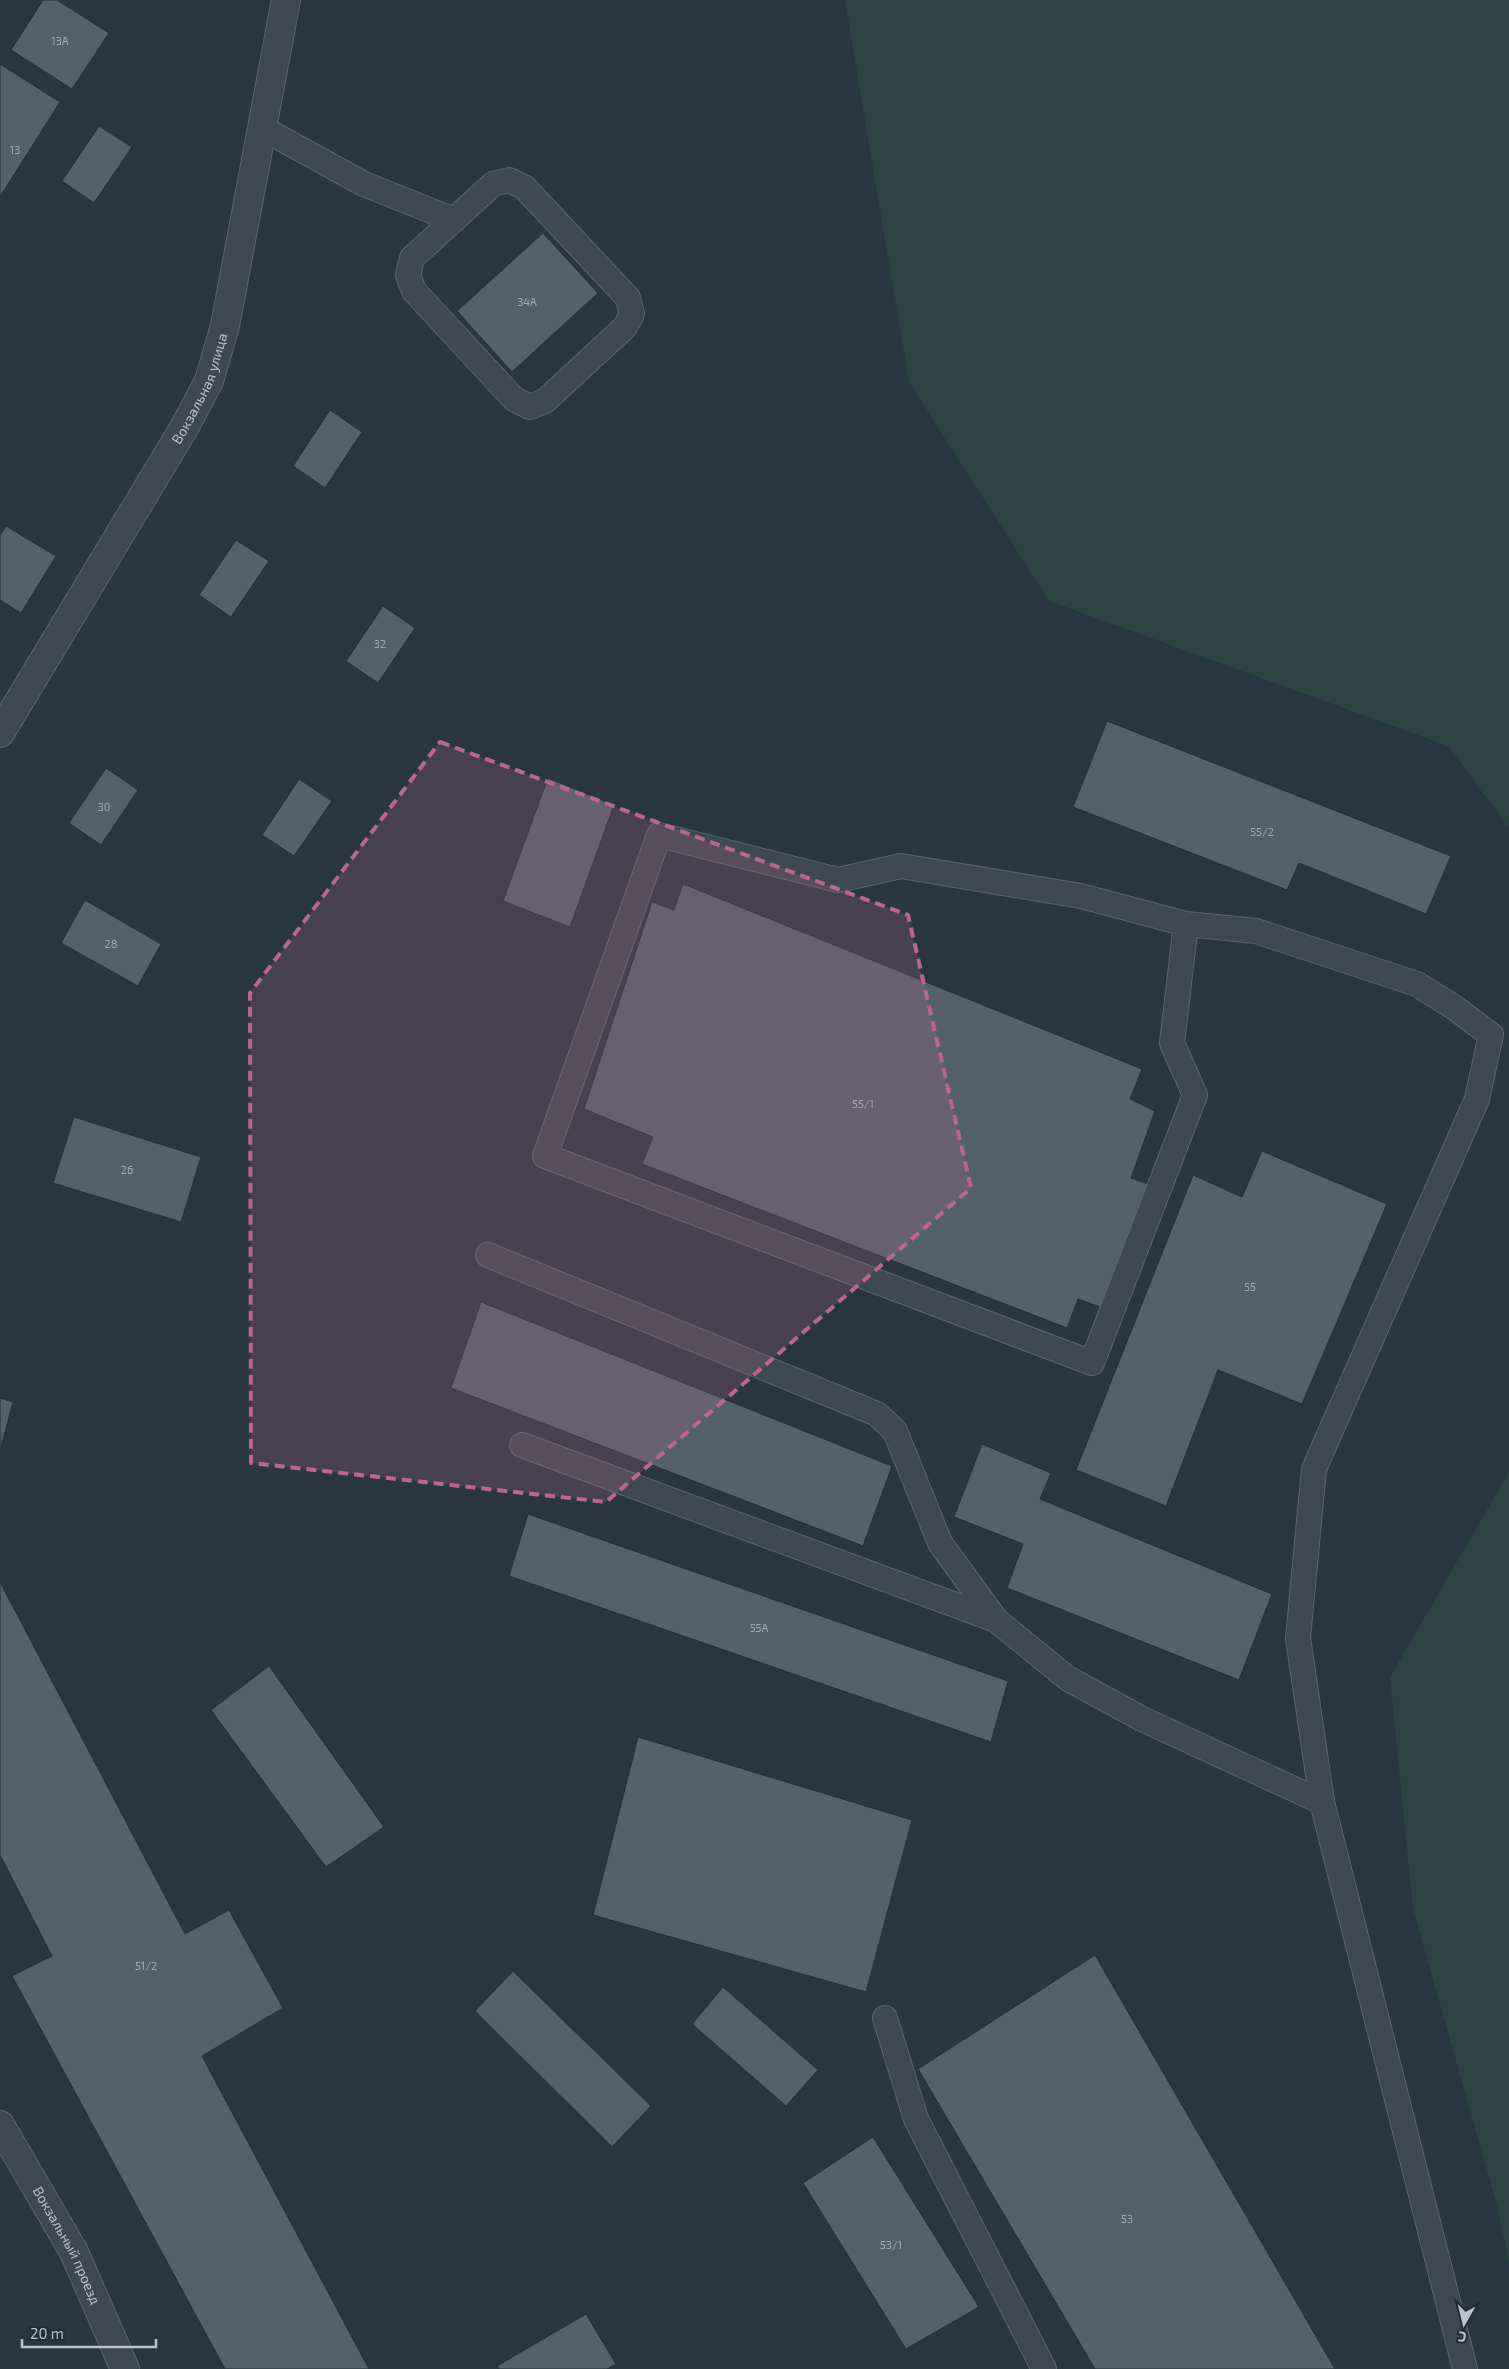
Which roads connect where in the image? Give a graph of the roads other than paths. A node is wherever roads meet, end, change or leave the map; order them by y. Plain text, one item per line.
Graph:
1 (286, 0) edge
2 (262, 128) junction
3 (454, 220) junction
4 (0, 733) edge
5 (1186, 924) junction
6 (488, 1255) dead end
7 (522, 1445) dead end
8 (996, 1620) junction
9 (1322, 1802) junction
10 (885, 2018) dead end
11 (0, 2125) edge
12 (125, 2369) edge
13 (1044, 2369) edge
14 (1465, 2369) edge

1 - 2 street, Вокзальная улица
2 - 3 lane
2 - 4 street, Вокзальная улица
3 - 3 lane
5 - 5 lane
5 - 9 lane
6 - 8 lane
7 - 8 lane
8 - 9 lane
9 - 14 lane
10 - 13 lane
11 - 12 street, Вокзальный проезд

